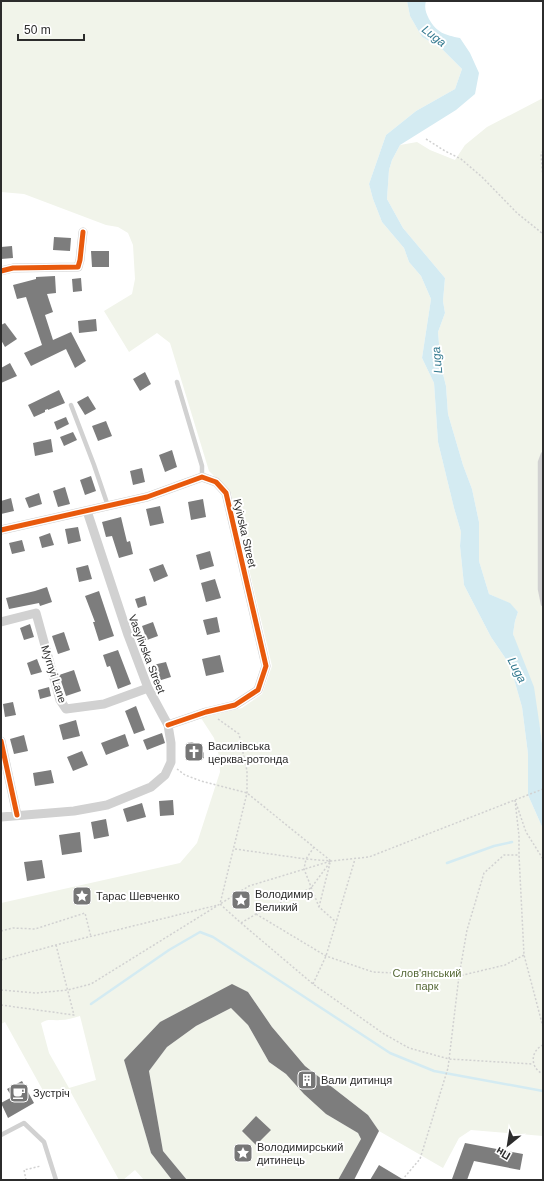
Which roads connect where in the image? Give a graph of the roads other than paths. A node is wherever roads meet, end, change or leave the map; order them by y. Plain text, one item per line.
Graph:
1 (83, 232) dead end
2 (1, 271) edge
3 (176, 382) dead end
4 (71, 405) dead end
5 (543, 454) edge
6 (202, 476) junction
7 (108, 506) junction
8 (87, 511) junction
9 (1, 530) edge
10 (542, 566) edge
11 (543, 604) edge
12 (1, 622) edge
13 (148, 688) junction
14 (168, 725) junction
15 (1, 741) edge
16 (17, 815) junction
17 (1, 817) edge
18 (1, 1135) edge
19 (56, 1180) edge

1 - 2 street
3 - 6 lane
4 - 7 lane
5 - 10 lane
6 - 7 street
6 - 14 street, Kyivska Street
7 - 8 street
8 - 9 street
8 - 13 street, Vasylivska Street
10 - 11 lane
12 - 13 street, Myrnyi Lane
13 - 14 street, Vasylivska Street
14 - 16 street, Vasylivska Street
15 - 16 street
16 - 17 street, Vasylivska Street
18 - 19 lane

